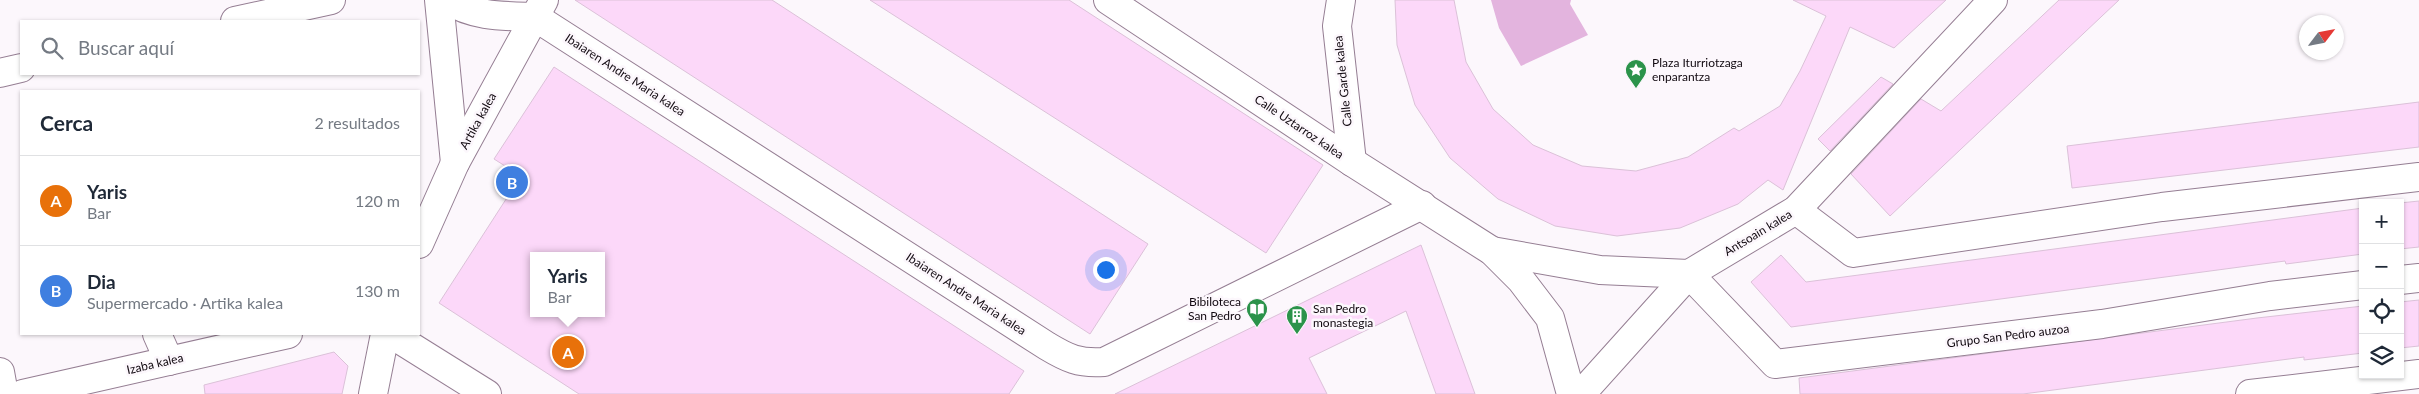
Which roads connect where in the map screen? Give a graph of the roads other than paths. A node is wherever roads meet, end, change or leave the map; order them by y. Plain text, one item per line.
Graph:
1 (331, 0) edge
2 (439, 0) edge
3 (448, 0) edge
4 (1108, 0) edge
5 (1341, 0) edge
6 (1993, 0) edge
7 (540, 9) edge
8 (240, 20) edge
9 (20, 68) edge
10 (0, 73) edge
11 (1352, 162) junction
12 (455, 164) junction
13 (2419, 177) edge
14 (1422, 205) junction
15 (1796, 210) junction
16 (420, 242) edge
17 (1492, 250) junction
18 (1689, 274) junction
19 (2419, 278) edge
20 (2404, 280) edge
21 (2359, 285) edge
22 (157, 335) edge
23 (284, 335) edge
24 (385, 335) edge
25 (393, 335) edge
26 (169, 361) junction
27 (0, 372) edge
28 (2419, 374) edge
29 (4, 394) edge
30 (23, 394) edge
31 (373, 394) edge
32 (487, 394) edge
33 (1571, 394) edge
34 (1581, 394) edge
35 (2250, 394) edge

1 - 8 street
2 - 12 street
3 - 7 street
4 - 11 street, Calle Uztarroz kalea
5 - 11 street, Calle Garde kalea
6 - 15 street, Antsoain kalea
7 - 12 street, Artika kalea
7 - 14 street, Ibaiaren Andre Maria kalea
9 - 10 street
11 - 14 street, Calle Uztarroz kalea
12 - 16 street, Artika kalea
13 - 15 street
14 - 17 street, Calle Uztarroz kalea
15 - 18 street, Antsoain kalea
17 - 18 street, Calle Uztarroz kalea
17 - 33 street, Calle Uztarroz kalea
18 - 21 street, Grupo San Pedro auzoa
18 - 34 street, Antsoain kalea
19 - 20 street
22 - 26 street
23 - 26 street, Izaba kalea
24 - 31 street
25 - 32 street
26 - 30 street, Izaba kalea
27 - 29 street
28 - 35 street

